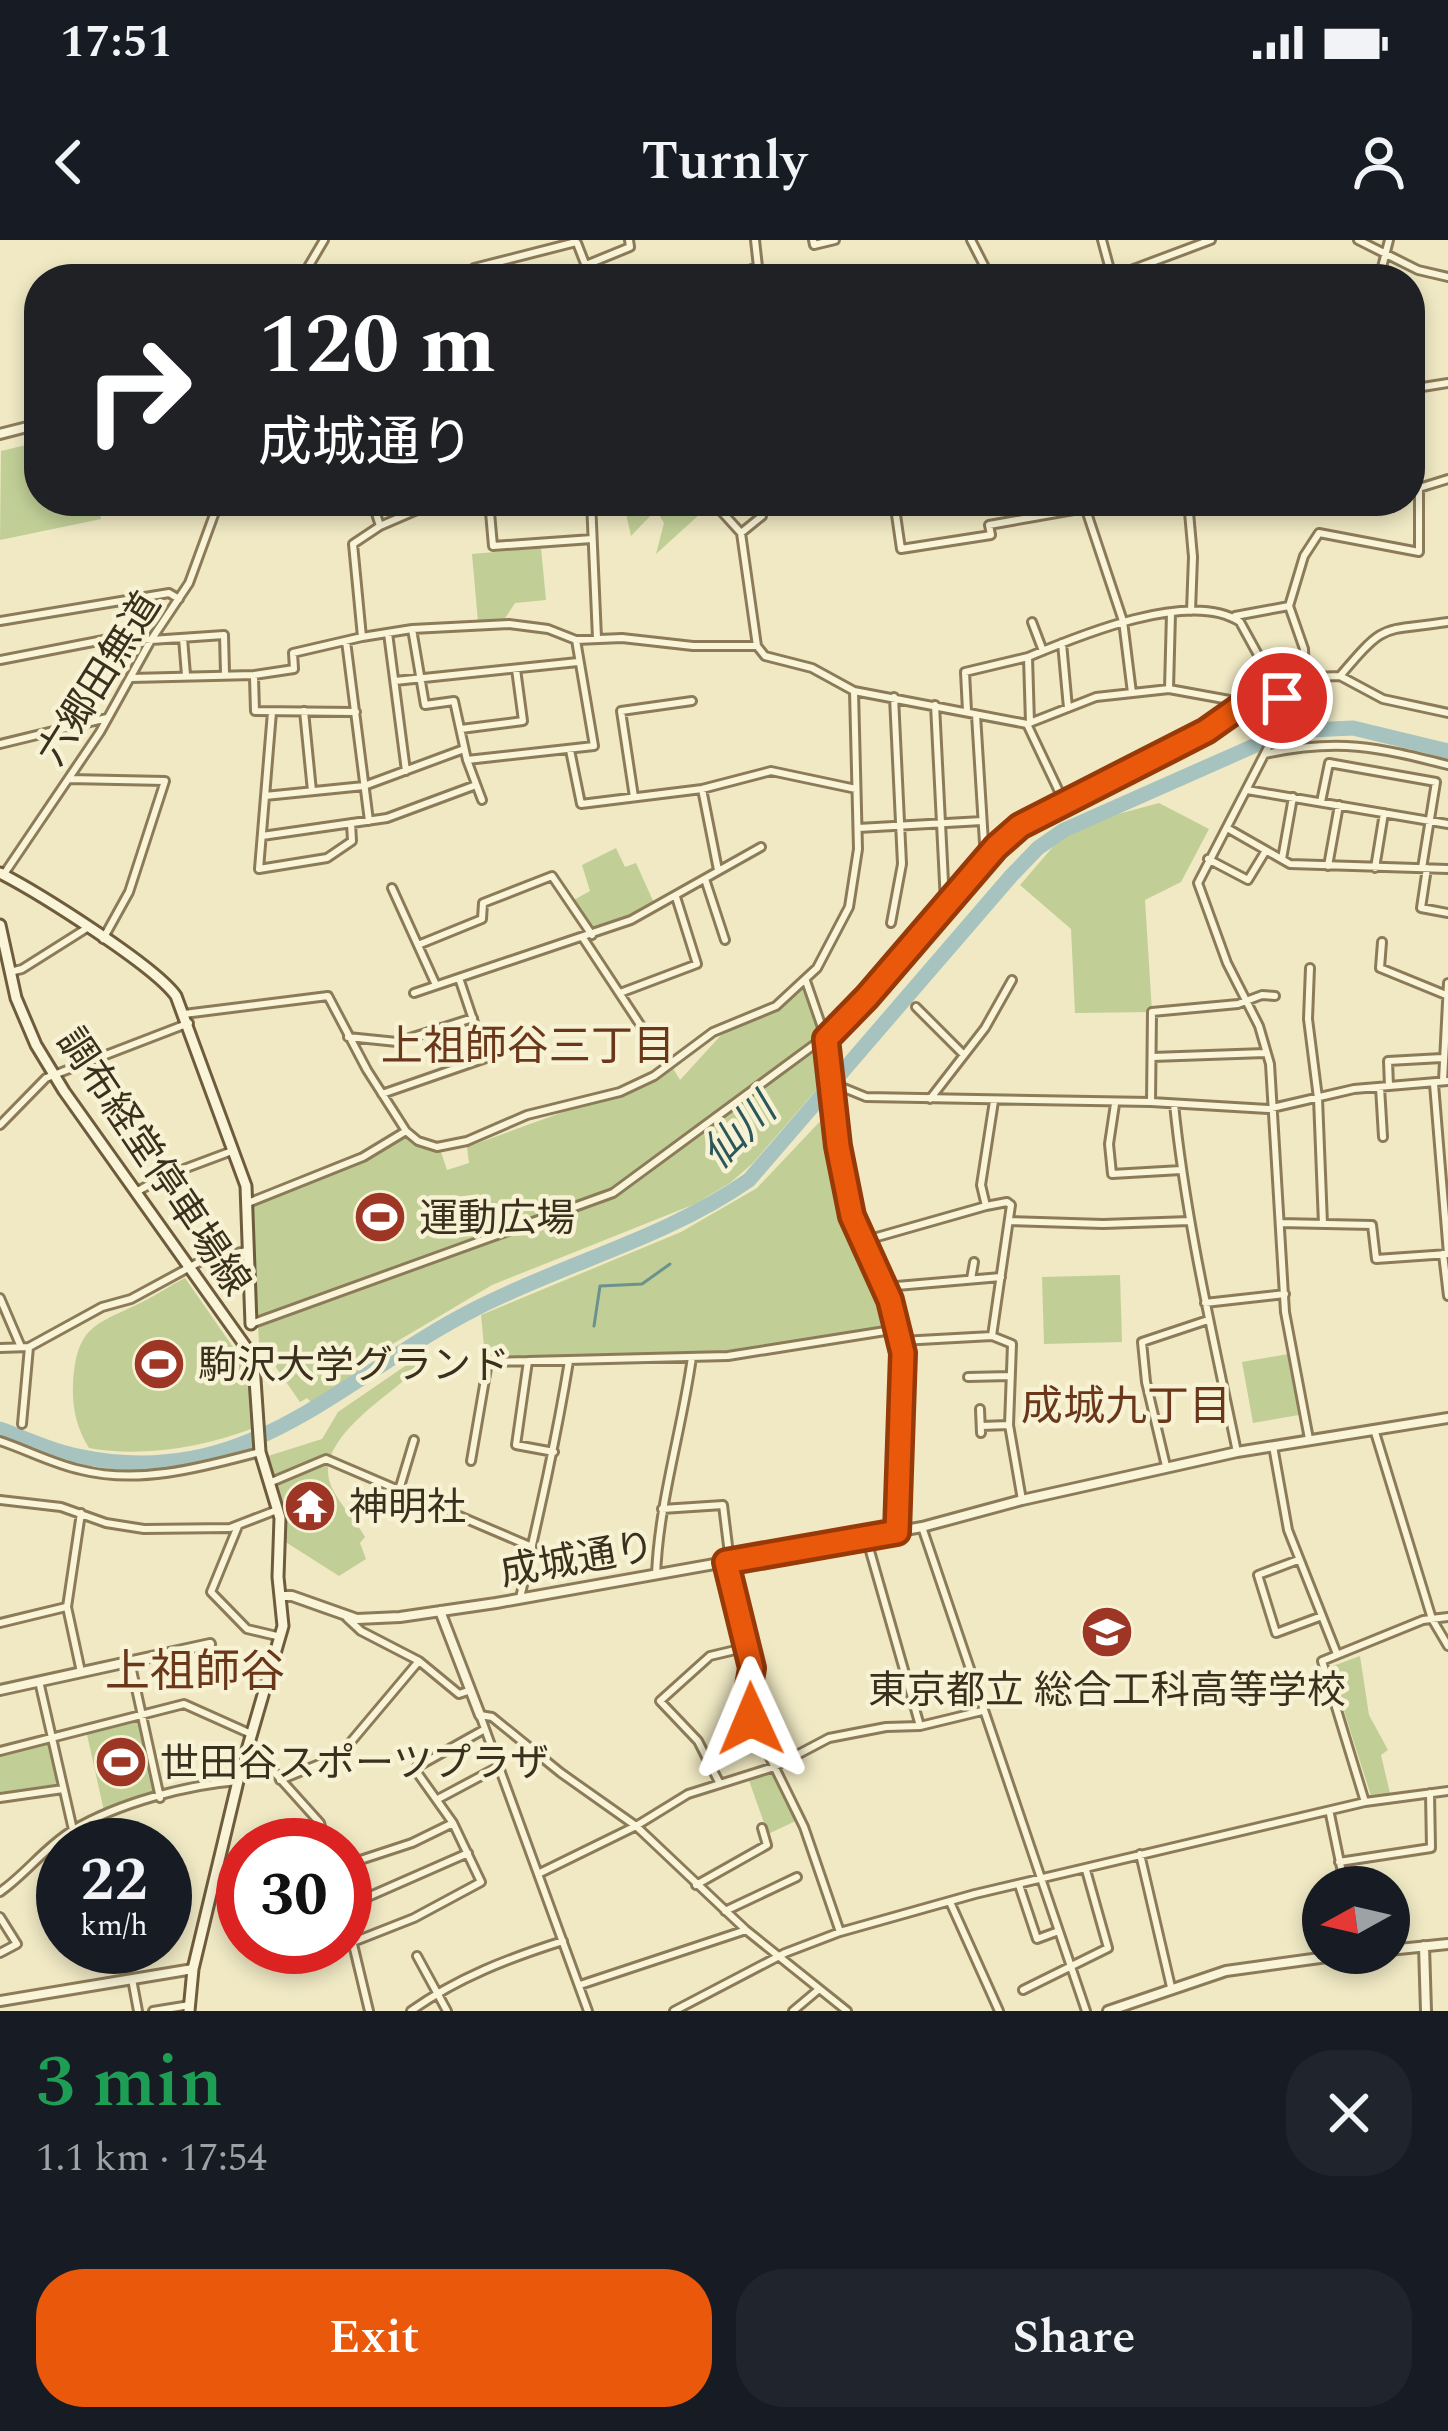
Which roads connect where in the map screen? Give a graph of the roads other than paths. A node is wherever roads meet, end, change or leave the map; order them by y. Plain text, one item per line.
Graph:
1 (629, 240) edge
2 (813, 240) edge
3 (835, 240) edge
4 (1211, 240) edge
5 (1358, 240) edge
6 (1389, 240) edge
7 (576, 241) edge
8 (1192, 243) edge
9 (1386, 257) junction
10 (488, 264) edge
11 (588, 264) edge
12 (1144, 264) edge
13 (1384, 264) edge
14 (1408, 264) edge
15 (214, 516) edge
16 (377, 516) edge
17 (403, 516) edge
18 (490, 516) edge
19 (591, 516) edge
20 (726, 516) edge
21 (762, 516) edge
22 (897, 516) edge
23 (1032, 516) edge
24 (1088, 516) edge
25 (1189, 516) edge
26 (1419, 516) edge
27 (380, 526) junction
28 (741, 533) junction
29 (592, 539) junction
30 (179, 598) junction
31 (1289, 606) junction
32 (1191, 612) junction
33 (1171, 613) junction
34 (1232, 616) junction
35 (0, 621) edge
36 (1123, 621) junction
37 (1032, 622) dead end
38 (1448, 622) edge
39 (412, 629) junction
40 (388, 633) junction
41 (362, 637) junction
42 (183, 638) junction
43 (597, 638) junction
44 (151, 640) junction
45 (576, 640) junction
46 (346, 641) junction
47 (1062, 643) junction
48 (757, 646) junction
49 (1043, 651) junction
50 (1028, 657) junction
51 (0, 660) edge
52 (578, 662) junction
53 (516, 669) junction
54 (225, 673) junction
55 (186, 675) junction
56 (254, 675) junction
57 (1340, 676) junction
58 (1305, 677) junction
59 (131, 678) junction
60 (421, 678) junction
61 (395, 681) junction
62 (1274, 683) junction
63 (1169, 689) junction
64 (854, 691) junction
65 (1132, 693) junction
66 (894, 697) junction
67 (692, 701) dead end
68 (1246, 703) junction
69 (935, 706) junction
70 (1068, 708) junction
71 (304, 711) junction
72 (272, 712) junction
73 (356, 712) junction
74 (967, 712) junction
75 (1448, 713) edge
76 (976, 715) junction
77 (107, 718) junction
78 (1028, 723) junction
79 (461, 729) junction
80 (0, 744) edge
81 (464, 749) junction
82 (570, 750) junction
83 (1266, 752) junction
84 (467, 760) junction
85 (1448, 764) edge
86 (406, 771) junction
87 (68, 779) junction
88 (476, 785) junction
89 (364, 786) junction
90 (702, 789) junction
91 (856, 789) junction
92 (1247, 790) junction
93 (312, 792) junction
94 (264, 796) junction
95 (634, 797) junction
96 (1293, 797) junction
97 (482, 800) dead end
98 (1064, 802) junction
99 (1322, 802) junction
100 (1340, 806) junction
101 (1384, 813) junction
102 (369, 821) junction
103 (982, 821) junction
104 (1430, 821) junction
105 (942, 823) junction
106 (351, 824) junction
107 (1448, 824) edge
108 (900, 825) junction
109 (858, 828) junction
110 (1227, 828) junction
111 (262, 836) junction
112 (761, 847) dead end
113 (1265, 852) junction
114 (985, 860) junction
115 (1208, 860) junction
116 (1281, 861) junction
117 (1328, 866) junction
118 (1375, 868) junction
119 (1425, 868) junction
120 (1448, 869) edge
121 (718, 870) junction
122 (2, 873) edge
123 (705, 879) junction
124 (392, 888) dead end
125 (676, 897) junction
126 (945, 905) junction
127 (1448, 913) edge
128 (890, 923) dead end
129 (0, 926) edge
130 (87, 928) junction
131 (587, 936) junction
132 (103, 939) junction
133 (725, 940) dead end
134 (1382, 942) dead end
135 (418, 946) junction
136 (1310, 968) dead end
137 (10, 972) junction
138 (459, 978) junction
139 (1012, 980) dead end
140 (806, 981) junction
141 (1448, 983) edge
142 (436, 986) junction
143 (414, 993) dead end
144 (620, 993) junction
145 (1446, 995) edge
146 (1275, 996) dead end
147 (1246, 1003) junction
148 (916, 1007) dead end
149 (187, 1018) junction
150 (472, 1018) junction
151 (348, 1037) junction
152 (826, 1039) junction
153 (1265, 1053) junction
154 (963, 1054) junction
155 (1152, 1057) junction
156 (1442, 1058) junction
157 (666, 1064) junction
158 (53, 1074) junction
159 (1446, 1081) edge
160 (1433, 1083) junction
161 (1384, 1086) junction
162 (845, 1089) junction
163 (382, 1094) junction
164 (1318, 1098) junction
165 (832, 1099) junction
166 (931, 1099) junction
167 (994, 1101) junction
168 (1151, 1102) junction
169 (1115, 1104) junction
170 (1174, 1104) junction
171 (1274, 1109) junction
172 (0, 1125) edge
173 (406, 1131) junction
174 (1383, 1138) dead end
175 (233, 1150) junction
176 (1181, 1170) junction
177 (136, 1192) junction
178 (248, 1203) junction
179 (986, 1206) junction
180 (1009, 1221) junction
181 (1190, 1221) junction
182 (1280, 1222) junction
183 (1323, 1224) junction
184 (861, 1241) junction
185 (247, 1250) junction
186 (1446, 1254) edge
187 (974, 1262) dead end
188 (190, 1268) junction
189 (1001, 1276) junction
190 (971, 1279) junction
191 (885, 1287) junction
192 (1285, 1294) junction
193 (1448, 1296) edge
194 (0, 1298) edge
195 (1205, 1304) junction
196 (1208, 1320) junction
197 (251, 1324) joint
198 (898, 1329) junction
199 (992, 1336) junction
200 (901, 1341) junction
201 (25, 1347) junction
202 (0, 1348) edge
203 (692, 1357) junction
204 (569, 1360) junction
205 (528, 1361) junction
206 (1010, 1376) junction
207 (968, 1377) dead end
208 (980, 1409) dead end
209 (1448, 1418) edge
210 (22, 1424) dead end
211 (1009, 1425) junction
212 (1374, 1429) junction
213 (1310, 1439) junction
214 (414, 1440) dead end
215 (0, 1441) edge
216 (1273, 1445) junction
217 (260, 1450) junction
218 (554, 1452) junction
219 (1237, 1452) junction
220 (471, 1461) dead end
221 (1166, 1466) junction
222 (269, 1483) junction
223 (399, 1490) junction
224 (1022, 1499) junction
225 (0, 1500) edge
226 (662, 1509) junction
227 (278, 1510) junction
228 (81, 1513) junction
229 (238, 1526) junction
230 (922, 1527) junction
231 (897, 1532) junction
232 (866, 1538) junction
233 (532, 1546) junction
234 (1298, 1560) junction
235 (728, 1562) junction
236 (656, 1574) junction
237 (281, 1596) junction
238 (520, 1598) junction
239 (67, 1607) junction
240 (440, 1611) junction
241 (1322, 1616) junction
242 (1448, 1617) edge
243 (346, 1618) junction
244 (1432, 1619) junction
245 (0, 1623) edge
246 (281, 1636) junction
247 (210, 1644) dead end
248 (1448, 1646) edge
249 (748, 1647) junction
250 (1337, 1654) junction
251 (130, 1661) junction
252 (419, 1661) junction
253 (81, 1672) junction
254 (39, 1682) junction
255 (0, 1690) edge
256 (468, 1691) junction
257 (982, 1712) junction
258 (141, 1713) junction
259 (480, 1715) junction
260 (920, 1726) junction
261 (485, 1729) junction
262 (51, 1735) junction
263 (250, 1739) junction
264 (0, 1750) edge
265 (500, 1766) junction
266 (774, 1767) junction
267 (280, 1780) junction
268 (238, 1781) junction
269 (720, 1784) junction
270 (63, 1789) junction
271 (1448, 1791) edge
272 (1430, 1793) junction
273 (0, 1798) edge
274 (160, 1798) junction
275 (438, 1799) junction
276 (1365, 1802) junction
277 (1330, 1813) junction
278 (71, 1818) edge
279 (106, 1818) edge
280 (315, 1818) edge
281 (453, 1823) junction
282 (636, 1826) junction
283 (762, 1828) dead end
284 (469, 1853) junction
285 (1140, 1854) junction
286 (372, 1856) edge
287 (36, 1862) edge
288 (1339, 1862) junction
289 (1340, 1866) edge
290 (1085, 1869) junction
291 (540, 1874) junction
292 (797, 1877) dead end
293 (1042, 1878) junction
294 (696, 1885) junction
295 (1019, 1885) junction
296 (0, 1892) edge
297 (372, 1897) edge
298 (950, 1902) junction
299 (725, 1911) junction
300 (0, 1917) edge
301 (746, 1930) junction
302 (841, 1931) junction
303 (1056, 1932) junction
304 (372, 1935) edge
305 (563, 1941) junction
306 (1448, 1944) edge
307 (1424, 1946) junction
308 (1410, 1948) edge
309 (0, 1953) edge
310 (417, 1956) dead end
311 (781, 1956) junction
312 (1302, 1960) edge
313 (1068, 1965) junction
314 (193, 1969) junction
315 (361, 1974) edge
316 (132, 1979) junction
317 (580, 1985) junction
318 (1171, 1987) junction
319 (820, 1989) junction
320 (1023, 1990) dead end
321 (439, 1991) junction
322 (0, 2001) edge
323 (190, 2008) edge
324 (138, 2011) edge
325 (153, 2011) edge
326 (370, 2011) edge
327 (410, 2011) edge
328 (447, 2011) edge
329 (588, 2011) edge
330 (676, 2011) edge
331 (793, 2011) edge
332 (847, 2011) edge
333 (999, 2011) edge
334 (1086, 2011) edge
335 (1108, 2011) edge
336 (1426, 2011) edge

1 - 11 street
2 - 3 street
4 - 8 street
5 - 9 street
6 - 9 street
7 - 10 street
8 - 12 street
9 - 13 street
9 - 14 street
15 - 30 street, 六郷田無道
16 - 27 street
17 - 27 street
18 - 29 street
19 - 29 street
20 - 28 street
21 - 28 street
22 - 23 street
24 - 36 street
25 - 32 street
26 - 31 street
27 - 41 street
28 - 48 street
29 - 43 street
30 - 35 street
30 - 44 street, 六郷田無道
31 - 34 street
31 - 58 street
32 - 33 street
32 - 34 street
33 - 36 street
33 - 63 street
34 - 62 street
36 - 47 street
36 - 65 street
37 - 49 street
38 - 57 street
39 - 40 street
39 - 45 street
39 - 60 street
40 - 41 street
40 - 61 street
41 - 46 street
42 - 44 street
42 - 54 street
42 - 55 street
43 - 45 street
43 - 48 street
44 - 51 street
44 - 59 street, 六郷田無道
45 - 52 street
46 - 56 street
46 - 73 street
47 - 49 street
47 - 70 street
48 - 64 street
49 - 50 street
50 - 74 street
50 - 78 street
52 - 53 street
52 - 82 street
53 - 60 street
53 - 79 street
54 - 55 street
54 - 56 street
55 - 59 street
56 - 72 street
57 - 58 street
57 - 75 street
58 - 62 street
59 - 77 street, 六郷田無道
60 - 61 street
60 - 79 street
61 - 86 street
62 - 68 street
62 - 83 street
63 - 65 street
63 - 68 street
64 - 66 street
64 - 91 street
65 - 70 street
66 - 69 street
66 - 108 street
67 - 95 street
68 - 98 street
69 - 74 street
69 - 105 street
70 - 78 street
71 - 72 street
71 - 73 street
71 - 93 street
72 - 94 street
73 - 89 street
74 - 76 street
76 - 78 street
76 - 103 street
77 - 80 street
77 - 87 street, 六郷田無道
78 - 98 street
79 - 81 street
81 - 84 street
81 - 86 street
82 - 84 street
82 - 95 street
83 - 85 street
83 - 92 street
84 - 88 street
86 - 89 street
87 - 122 street, 六郷田無道
87 - 132 street
88 - 97 street
88 - 102 street
89 - 93 street
89 - 102 street
90 - 91 street
90 - 95 street
90 - 121 street
91 - 109 street
92 - 96 street
92 - 110 street
93 - 94 street
94 - 111 street
96 - 99 street
96 - 116 street
98 - 114 street
99 - 100 street
99 - 104 street
100 - 101 street
100 - 117 street
101 - 104 street
101 - 118 street
102 - 106 street
103 - 105 street
103 - 114 street
104 - 107 street
104 - 119 street
105 - 108 street
105 - 126 street
106 - 111 street
106 - 111 street
108 - 109 street
108 - 128 street
109 - 140 street
110 - 113 street
110 - 115 street
112 - 121 street
113 - 115 street
113 - 116 street
114 - 126 street
115 - 147 street
116 - 117 street
117 - 118 street
118 - 119 street
119 - 120 street
119 - 127 street
121 - 123 street
122 - 130 main road
123 - 125 street
123 - 133 street
124 - 135 street
125 - 131 street
125 - 144 street
126 - 152 street
129 - 137 main road, 調布経堂停車場線
130 - 132 main road
130 - 137 street
131 - 135 street
131 - 138 street
131 - 144 street
132 - 149 main road
134 - 145 street
135 - 142 street
136 - 164 street
137 - 158 main road, 調布経堂停車場線
138 - 142 street
138 - 150 street
139 - 154 street
140 - 152 street
140 - 157 street
141 - 145 street
142 - 143 street
144 - 157 street
145 - 156 street
146 - 147 street
147 - 153 street
147 - 155 street
148 - 154 street
149 - 151 street
149 - 158 street
149 - 175 main road
150 - 151 street
150 - 163 street
151 - 163 street
152 - 165 street
152 - 197 street
153 - 155 street
153 - 171 street
154 - 166 street
155 - 168 street
156 - 159 street
156 - 161 street
157 - 173 street
158 - 172 street
158 - 177 main road, 調布経堂停車場線
159 - 160 street
160 - 161 street
160 - 186 street
161 - 164 street
161 - 174 street
162 - 165 street
162 - 165 street
162 - 166 street
163 - 173 street
164 - 171 street
164 - 183 street
165 - 184 street
166 - 167 street
167 - 169 street
167 - 179 street
168 - 169 street
168 - 170 street
169 - 176 street
170 - 171 street
170 - 176 street
171 - 182 street
173 - 178 street
175 - 177 street
175 - 178 main road
176 - 181 street
177 - 188 main road, 調布経堂停車場線
178 - 185 main road
179 - 180 street
179 - 184 street
180 - 181 street
180 - 189 street
181 - 195 street
182 - 183 street
182 - 192 street
183 - 186 street
184 - 191 street
185 - 188 street
185 - 197 main road
186 - 193 street
187 - 190 street
188 - 201 street
188 - 217 main road, 調布経堂停車場線
189 - 190 street
189 - 199 street
190 - 191 street
191 - 198 street
192 - 195 street
192 - 213 street
194 - 201 street
195 - 196 street
196 - 219 street
196 - 221 street
198 - 200 street
198 - 203 street
199 - 200 street
199 - 206 street
200 - 231 street
201 - 202 street
201 - 210 street
203 - 204 street
203 - 226 street
204 - 205 street
204 - 218 street
205 - 218 street
205 - 220 street
206 - 207 street
206 - 211 street
208 - 211 street
209 - 212 street, 成城通り
211 - 224 street
212 - 213 street, 成城通り
212 - 244 street
213 - 216 street, 成城通り
214 - 223 street
215 - 217 street
216 - 219 street, 成城通り
216 - 234 street
217 - 222 main road
218 - 233 street
219 - 221 street, 成城通り
221 - 224 street, 成城通り
222 - 223 street
222 - 227 main road
223 - 233 street
224 - 230 street, 成城通り
225 - 228 street
226 - 235 street
226 - 236 street
227 - 229 street
227 - 237 main road
228 - 229 street
228 - 239 street
229 - 246 street
230 - 231 street, 成城通り
230 - 257 street
231 - 232 street, 成城通り
232 - 235 street, 成城通り
232 - 260 street
233 - 238 street
234 - 241 street
234 - 241 street
235 - 236 street, 成城通り
235 - 249 street
236 - 238 street, 成城通り
237 - 243 street, 成城通り
237 - 246 main road
238 - 240 street, 成城通り
239 - 245 street
239 - 253 street
240 - 243 street, 成城通り
240 - 256 street
241 - 250 street
242 - 244 street
243 - 252 street
244 - 248 street
244 - 250 street
246 - 263 main road
247 - 251 street
249 - 266 street
249 - 269 street
250 - 276 street
251 - 253 street
251 - 258 street
252 - 256 street
252 - 267 street
253 - 254 street
254 - 255 street
254 - 262 street
256 - 259 street
257 - 260 street
257 - 293 street
258 - 262 street
258 - 263 street
258 - 274 street
259 - 261 street
259 - 282 street
260 - 266 street
261 - 265 street
261 - 275 street
262 - 264 street
262 - 270 street
263 - 267 street
263 - 268 main road
265 - 275 street
265 - 291 street
266 - 269 street
266 - 302 street
267 - 280 street
268 - 274 street
268 - 314 main road
269 - 282 street
270 - 273 street
270 - 278 street
271 - 272 street
272 - 276 street
272 - 288 street
274 - 279 street
275 - 281 street
276 - 277 street
277 - 285 street
277 - 288 street
281 - 284 street
281 - 286 street
282 - 291 street
282 - 294 street
283 - 294 street
284 - 297 street
284 - 304 street
285 - 290 street
285 - 318 street
287 - 296 street
288 - 289 street
290 - 293 street
290 - 313 street
291 - 305 street
292 - 299 street
293 - 295 street
293 - 303 street
294 - 299 street
295 - 298 street
295 - 303 street
298 - 302 street
298 - 333 street
299 - 301 street
300 - 309 street
301 - 311 street
301 - 317 street
302 - 311 street
303 - 313 street
305 - 317 street
305 - 321 street
306 - 307 street
307 - 308 street
307 - 336 street
310 - 321 street
311 - 319 street
311 - 330 street
312 - 318 street
313 - 320 street
313 - 334 street
314 - 316 street
314 - 323 main road
315 - 326 street
316 - 322 street
316 - 324 street
317 - 329 street
318 - 335 street
319 - 331 street
319 - 332 street
321 - 327 street
321 - 328 street
323 - 325 street

